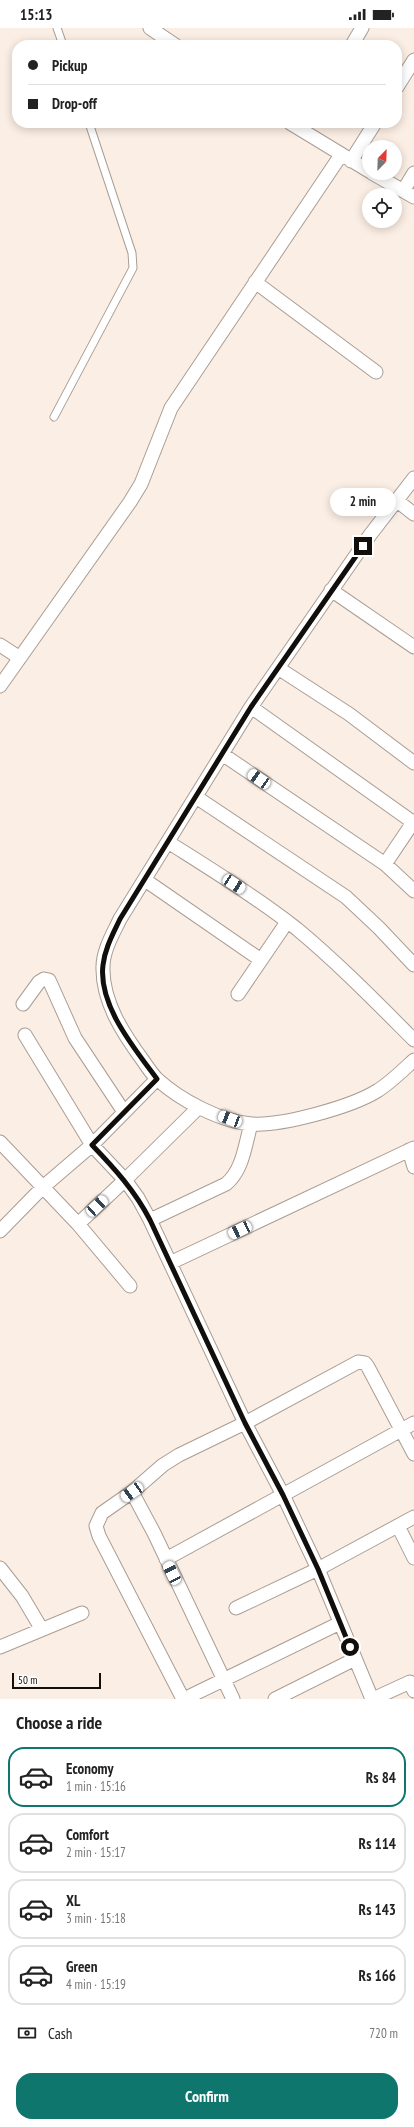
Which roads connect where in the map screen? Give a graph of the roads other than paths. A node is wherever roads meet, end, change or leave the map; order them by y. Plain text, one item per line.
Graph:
1 (57, 28) edge
2 (150, 28) edge
3 (362, 28) edge
4 (61, 40) edge
5 (168, 40) edge
6 (355, 40) edge
7 (414, 60) edge
8 (402, 79) edge
9 (91, 128) edge
10 (302, 128) edge
11 (371, 128) edge
12 (346, 158) junction
13 (362, 167) edge
14 (414, 173) edge
15 (384, 180) edge
16 (408, 194) edge
17 (256, 282) junction
18 (376, 372) dead end
19 (54, 418) dead end
20 (414, 478) edge
21 (396, 500) junction
22 (414, 514) edge
23 (332, 590) junction
24 (0, 645) edge
25 (414, 647) edge
26 (20, 658) junction
27 (278, 668) junction
28 (0, 686) edge
29 (251, 707) junction
30 (222, 754) junction
31 (414, 763) edge
32 (196, 797) junction
33 (414, 822) edge
34 (168, 842) junction
35 (385, 864) junction
36 (145, 880) junction
37 (414, 891) edge
38 (287, 922) junction
39 (261, 960) junction
40 (414, 965) edge
41 (238, 994) dead end
42 (23, 1004) dead end
43 (25, 1035) dead end
44 (414, 1040) edge
45 (414, 1060) edge
46 (157, 1079) junction
47 (198, 1108) junction
48 (124, 1112) junction
49 (251, 1124) junction
50 (0, 1142) edge
51 (92, 1145) junction
52 (412, 1149) edge
53 (414, 1167) edge
54 (126, 1180) junction
55 (42, 1187) junction
56 (150, 1220) junction
57 (78, 1224) junction
58 (0, 1231) edge
59 (170, 1263) junction
60 (130, 1286) dead end
61 (245, 1423) junction
62 (414, 1423) edge
63 (400, 1430) junction
64 (414, 1454) edge
65 (132, 1492) junction
66 (283, 1495) junction
67 (414, 1518) edge
68 (398, 1526) junction
69 (414, 1558) edge
70 (166, 1559) junction
71 (0, 1568) edge
72 (318, 1569) junction
73 (236, 1608) dead end
74 (82, 1612) dead end
75 (340, 1624) junction
76 (41, 1628) junction
77 (0, 1646) edge
78 (355, 1659) junction
79 (224, 1680) junction
80 (412, 1684) edge
81 (183, 1699) edge
82 (233, 1699) edge
83 (275, 1699) edge
84 (373, 1699) edge

1 - 4 lane
2 - 5 street
3 - 6 street
7 - 8 street
9 - 19 lane
10 - 12 street
11 - 12 street
12 - 13 street
12 - 17 street
14 - 16 street
15 - 16 street
17 - 18 street
17 - 26 street
20 - 21 street
21 - 22 street
21 - 23 street
23 - 25 street
23 - 27 street
24 - 26 street
26 - 28 street
27 - 29 street
27 - 31 street
29 - 30 street
29 - 33 street
30 - 32 street
30 - 35 street
32 - 34 street
32 - 40 street
33 - 35 street
34 - 36 street
34 - 38 street
35 - 37 street
36 - 39 street
36 - 46 street
38 - 39 street
38 - 44 street
39 - 41 street
42 - 48 street
43 - 51 street
45 - 49 street
46 - 47 street
46 - 48 street
47 - 49 street
47 - 54 street
48 - 51 street
49 - 56 street
50 - 55 street
51 - 54 street
51 - 55 street
52 - 53 street
52 - 59 street
54 - 56 street
54 - 57 street
55 - 57 street
55 - 58 street
56 - 59 street
57 - 60 street
59 - 61 street
61 - 63 street
61 - 65 street
61 - 66 street
62 - 63 street
63 - 64 street
63 - 66 street
65 - 70 street
65 - 81 street
66 - 70 street
66 - 72 street
67 - 68 street
68 - 69 street
68 - 72 street
70 - 79 street
71 - 76 street
72 - 73 street
72 - 75 street
74 - 76 street
75 - 78 street
75 - 79 street
76 - 77 street
78 - 83 street
78 - 84 street
79 - 81 street
79 - 82 street
80 - 84 street

